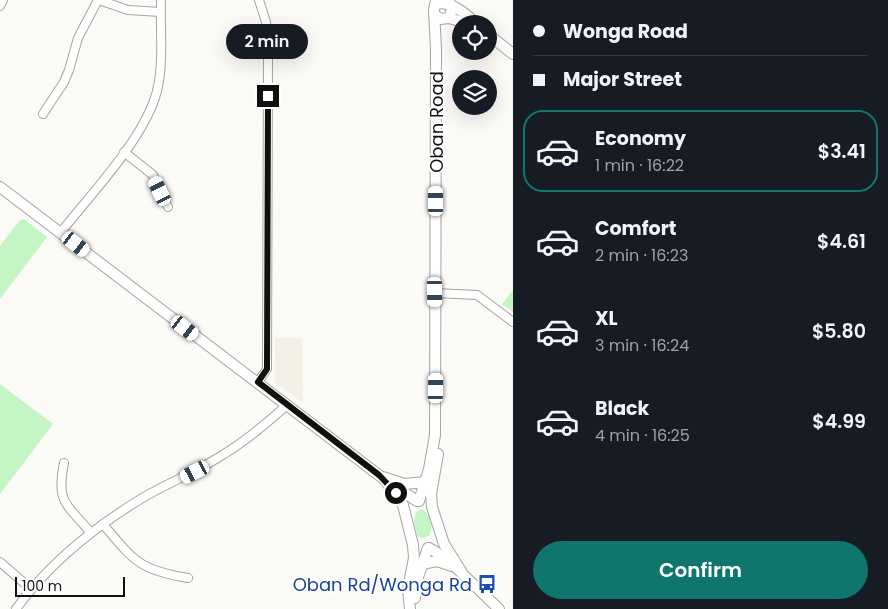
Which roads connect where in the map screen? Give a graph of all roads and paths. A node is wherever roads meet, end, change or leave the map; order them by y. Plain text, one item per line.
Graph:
1 (3, 0) edge
2 (99, 0) edge
3 (161, 0) edge
4 (259, 0) edge
5 (448, 2) edge
6 (0, 6) edge
7 (435, 6) edge
8 (160, 12) junction
9 (465, 15) edge
10 (447, 18) junction
11 (452, 19) edge
12 (497, 41) edge
13 (436, 49) junction
14 (513, 54) edge
15 (43, 114) dead end
16 (124, 152) junction
17 (0, 187) edge
18 (168, 207) dead end
19 (61, 232) junction
20 (435, 292) junction
21 (513, 322) edge
22 (258, 382) junction
23 (287, 406) junction
24 (435, 436) junction
25 (64, 463) dead end
26 (381, 477) junction
27 (426, 482) junction
28 (418, 501) junction
29 (432, 507) junction
30 (104, 524) junction
31 (91, 533) junction
32 (411, 538) junction
33 (428, 548) junction
34 (0, 562) edge
35 (422, 564) junction
36 (459, 570) junction
37 (188, 578) dead end
38 (31, 589) junction
39 (16, 609) edge
40 (410, 609) edge
41 (414, 609) edge
42 (499, 609) edge

1 - 6 street
2 - 8 street
2 - 15 street
3 - 8 street
4 - 22 street
5 - 7 main road
5 - 9 main road
5 - 10 main road
7 - 10 main road
7 - 13 main road, Oban Road
8 - 16 street
10 - 11 main road
10 - 13 main road, Oban Road
12 - 14 main road
13 - 20 main road, Oban Road
16 - 18 street
16 - 19 street
17 - 19 main road
19 - 22 main road
20 - 21 street
20 - 24 main road, Oban Road
22 - 23 main road
23 - 26 main road
23 - 30 street
24 - 27 main road, Oban Road
24 - 29 main road, Oban Road
25 - 31 street
26 - 27 main road
26 - 28 main road
26 - 32 main road
27 - 28 main road, Oban Road
28 - 29 main road
28 - 32 main road, Oban Road
29 - 33 main road
29 - 36 main road
30 - 31 street
30 - 37 street
31 - 38 street
32 - 33 main road
32 - 40 main road
33 - 35 main road
33 - 36 main road
34 - 38 street
35 - 36 main road
35 - 41 main road
36 - 42 main road
38 - 39 street

